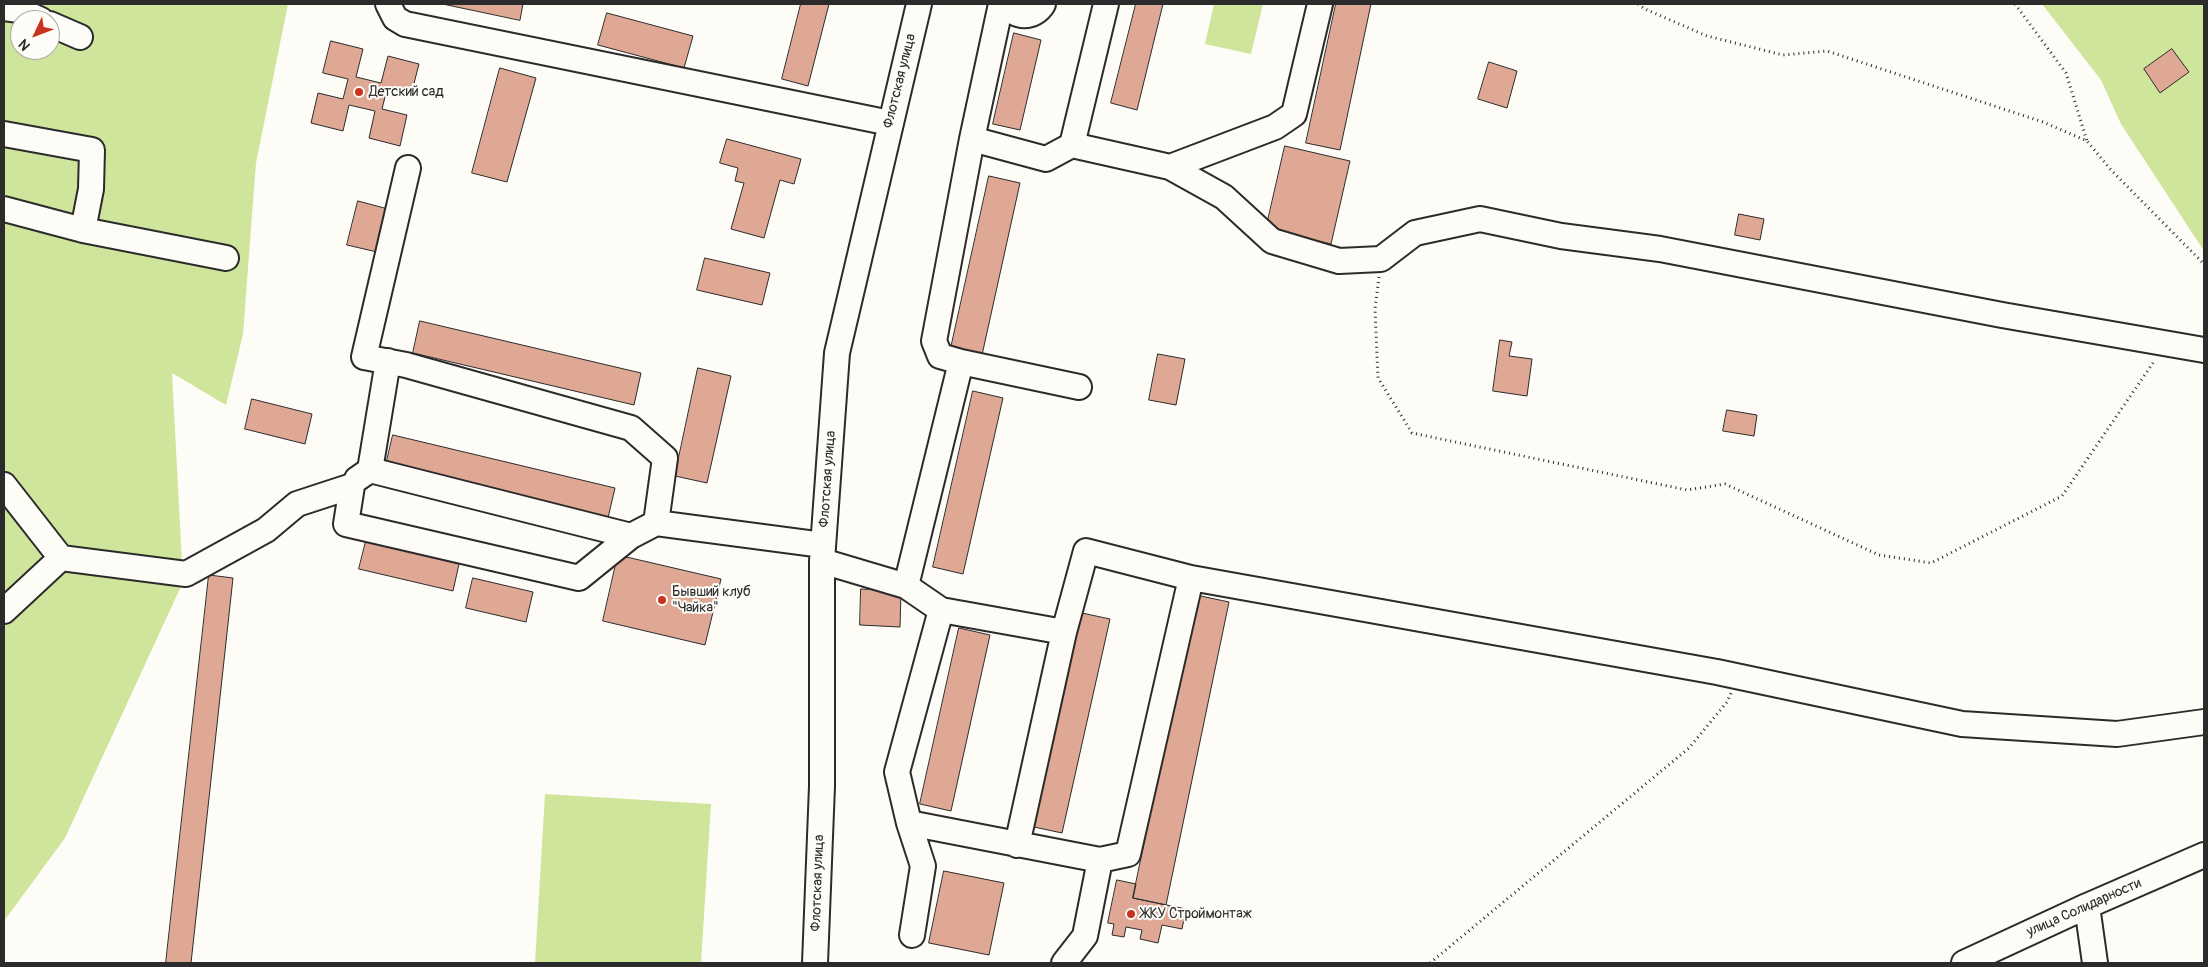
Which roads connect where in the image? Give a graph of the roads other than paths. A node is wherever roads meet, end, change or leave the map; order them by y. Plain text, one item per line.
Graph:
1 (388, 4) edge
2 (919, 4) edge
3 (1001, 4) edge
4 (1006, 4) edge
5 (1043, 4) edge
6 (1106, 4) edge
7 (1320, 4) edge
8 (4, 8) edge
9 (19, 10) edge
10 (60, 28) edge
11 (80, 37) dead end
12 (890, 123) junction
13 (4, 134) edge
14 (972, 139) junction
15 (1072, 145) junction
16 (1170, 167) junction
17 (408, 168) dead end
18 (4, 209) edge
19 (82, 230) junction
20 (226, 258) dead end
21 (2204, 350) edge
22 (388, 361) junction
23 (961, 362) junction
24 (1080, 387) dead end
25 (370, 470) junction
26 (4, 485) edge
27 (352, 486) junction
28 (656, 523) junction
29 (631, 536) junction
30 (822, 553) junction
31 (62, 558) junction
32 (1190, 578) junction
33 (906, 586) junction
34 (941, 610) junction
35 (4, 611) edge
36 (1064, 632) junction
37 (2204, 722) edge
38 (909, 823) junction
39 (1017, 845) junction
40 (2204, 855) edge
41 (1100, 860) junction
42 (2087, 906) junction
43 (912, 935) dead end
44 (815, 963) edge
45 (1064, 963) edge
46 (1964, 963) edge
47 (2096, 963) edge

1 - 12 street
2 - 12 street, Флотская улица
3 - 14 street
4 - 5 street
6 - 15 street
7 - 16 street
8 - 9 street
10 - 11 street
12 - 30 street, Флотская улица
13 - 19 street
14 - 15 street
14 - 23 street
15 - 16 street
16 - 21 street
17 - 22 street
18 - 19 street
19 - 20 street
22 - 25 street
22 - 28 street
23 - 24 street
23 - 33 street
25 - 27 street
25 - 29 street
26 - 31 street
27 - 29 street
27 - 31 street
28 - 29 street
28 - 30 street
30 - 33 street
30 - 44 street, Флотская улица
31 - 35 street
32 - 36 street
32 - 37 street
32 - 41 street
33 - 34 street
34 - 36 street
34 - 38 street
36 - 39 street
38 - 39 street
38 - 43 street
39 - 41 street
40 - 42 street, улица Солидарности
41 - 45 street
42 - 46 street, улица Солидарности
42 - 47 street

